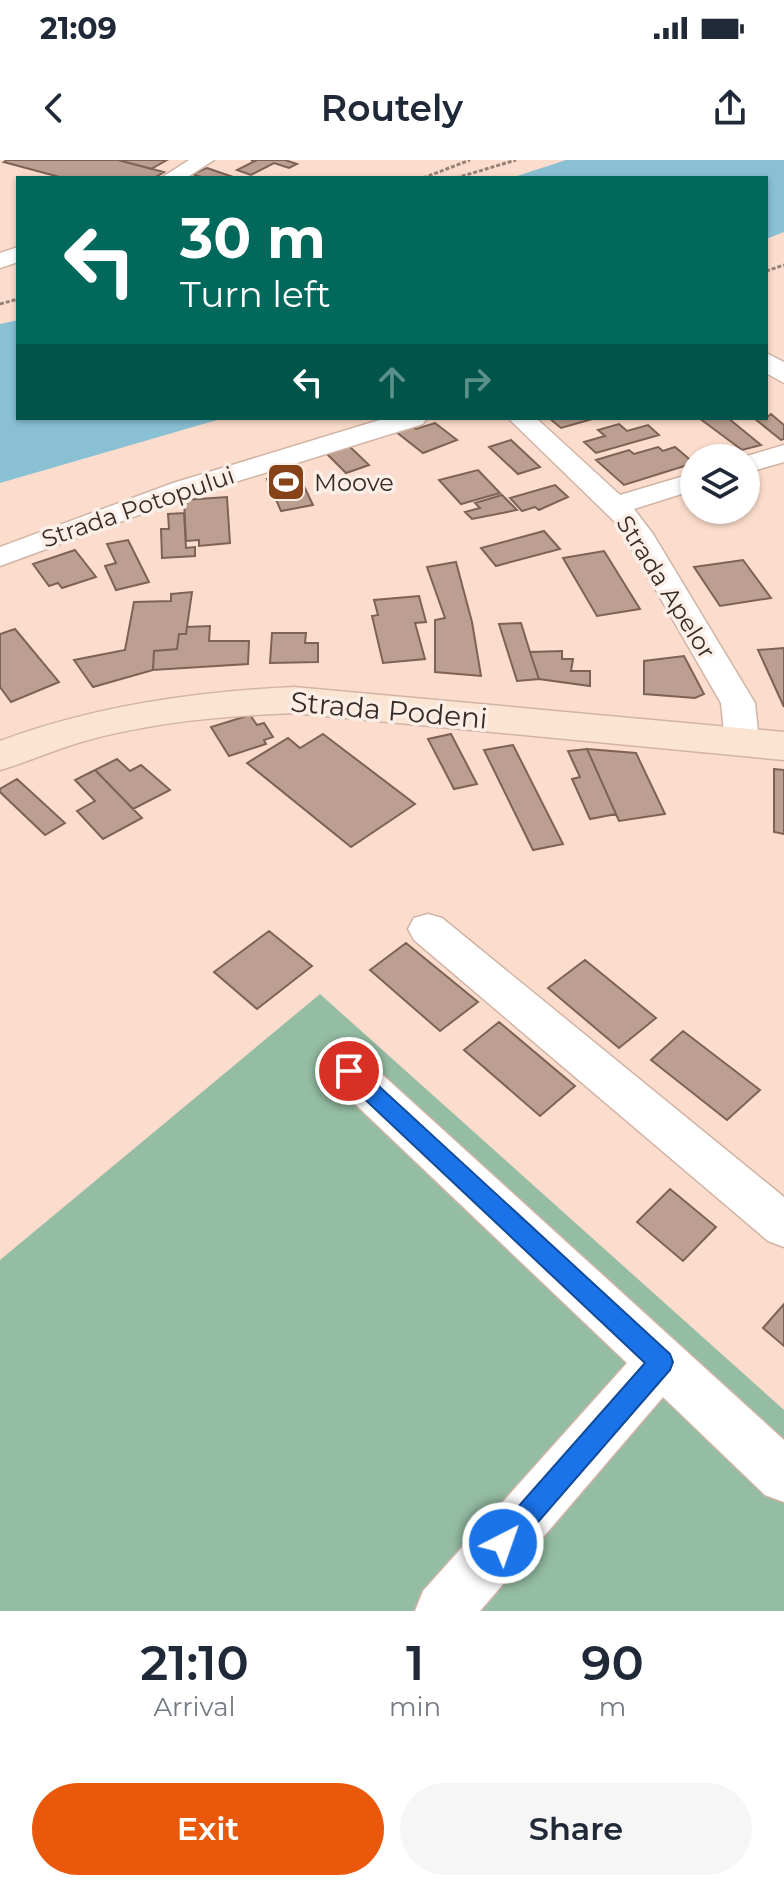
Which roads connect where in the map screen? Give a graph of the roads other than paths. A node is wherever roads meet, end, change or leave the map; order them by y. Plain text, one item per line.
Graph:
1 (204, 160) edge
2 (175, 176) edge
3 (768, 362) edge
4 (784, 375) edge
5 (407, 420) edge
6 (523, 420) edge
7 (784, 453) edge
8 (760, 461) edge
9 (680, 485) edge
10 (615, 506) junction
11 (0, 557) edge
12 (742, 742) junction
13 (784, 746) edge
14 (0, 756) edge
15 (428, 929) dead end
16 (349, 1071) dead end
17 (784, 1226) edge
18 (661, 1362) junction
19 (784, 1476) edge
20 (443, 1611) edge

1 - 2 street
3 - 4 street
5 - 11 street, Strada Potopului
6 - 10 street, Strada Apelor
7 - 8 street
9 - 10 street
10 - 12 street, Strada Apelor
12 - 13 main road, Strada Podeni
12 - 14 main road, Strada Podeni
15 - 17 street
16 - 18 street
18 - 19 street
18 - 20 street

